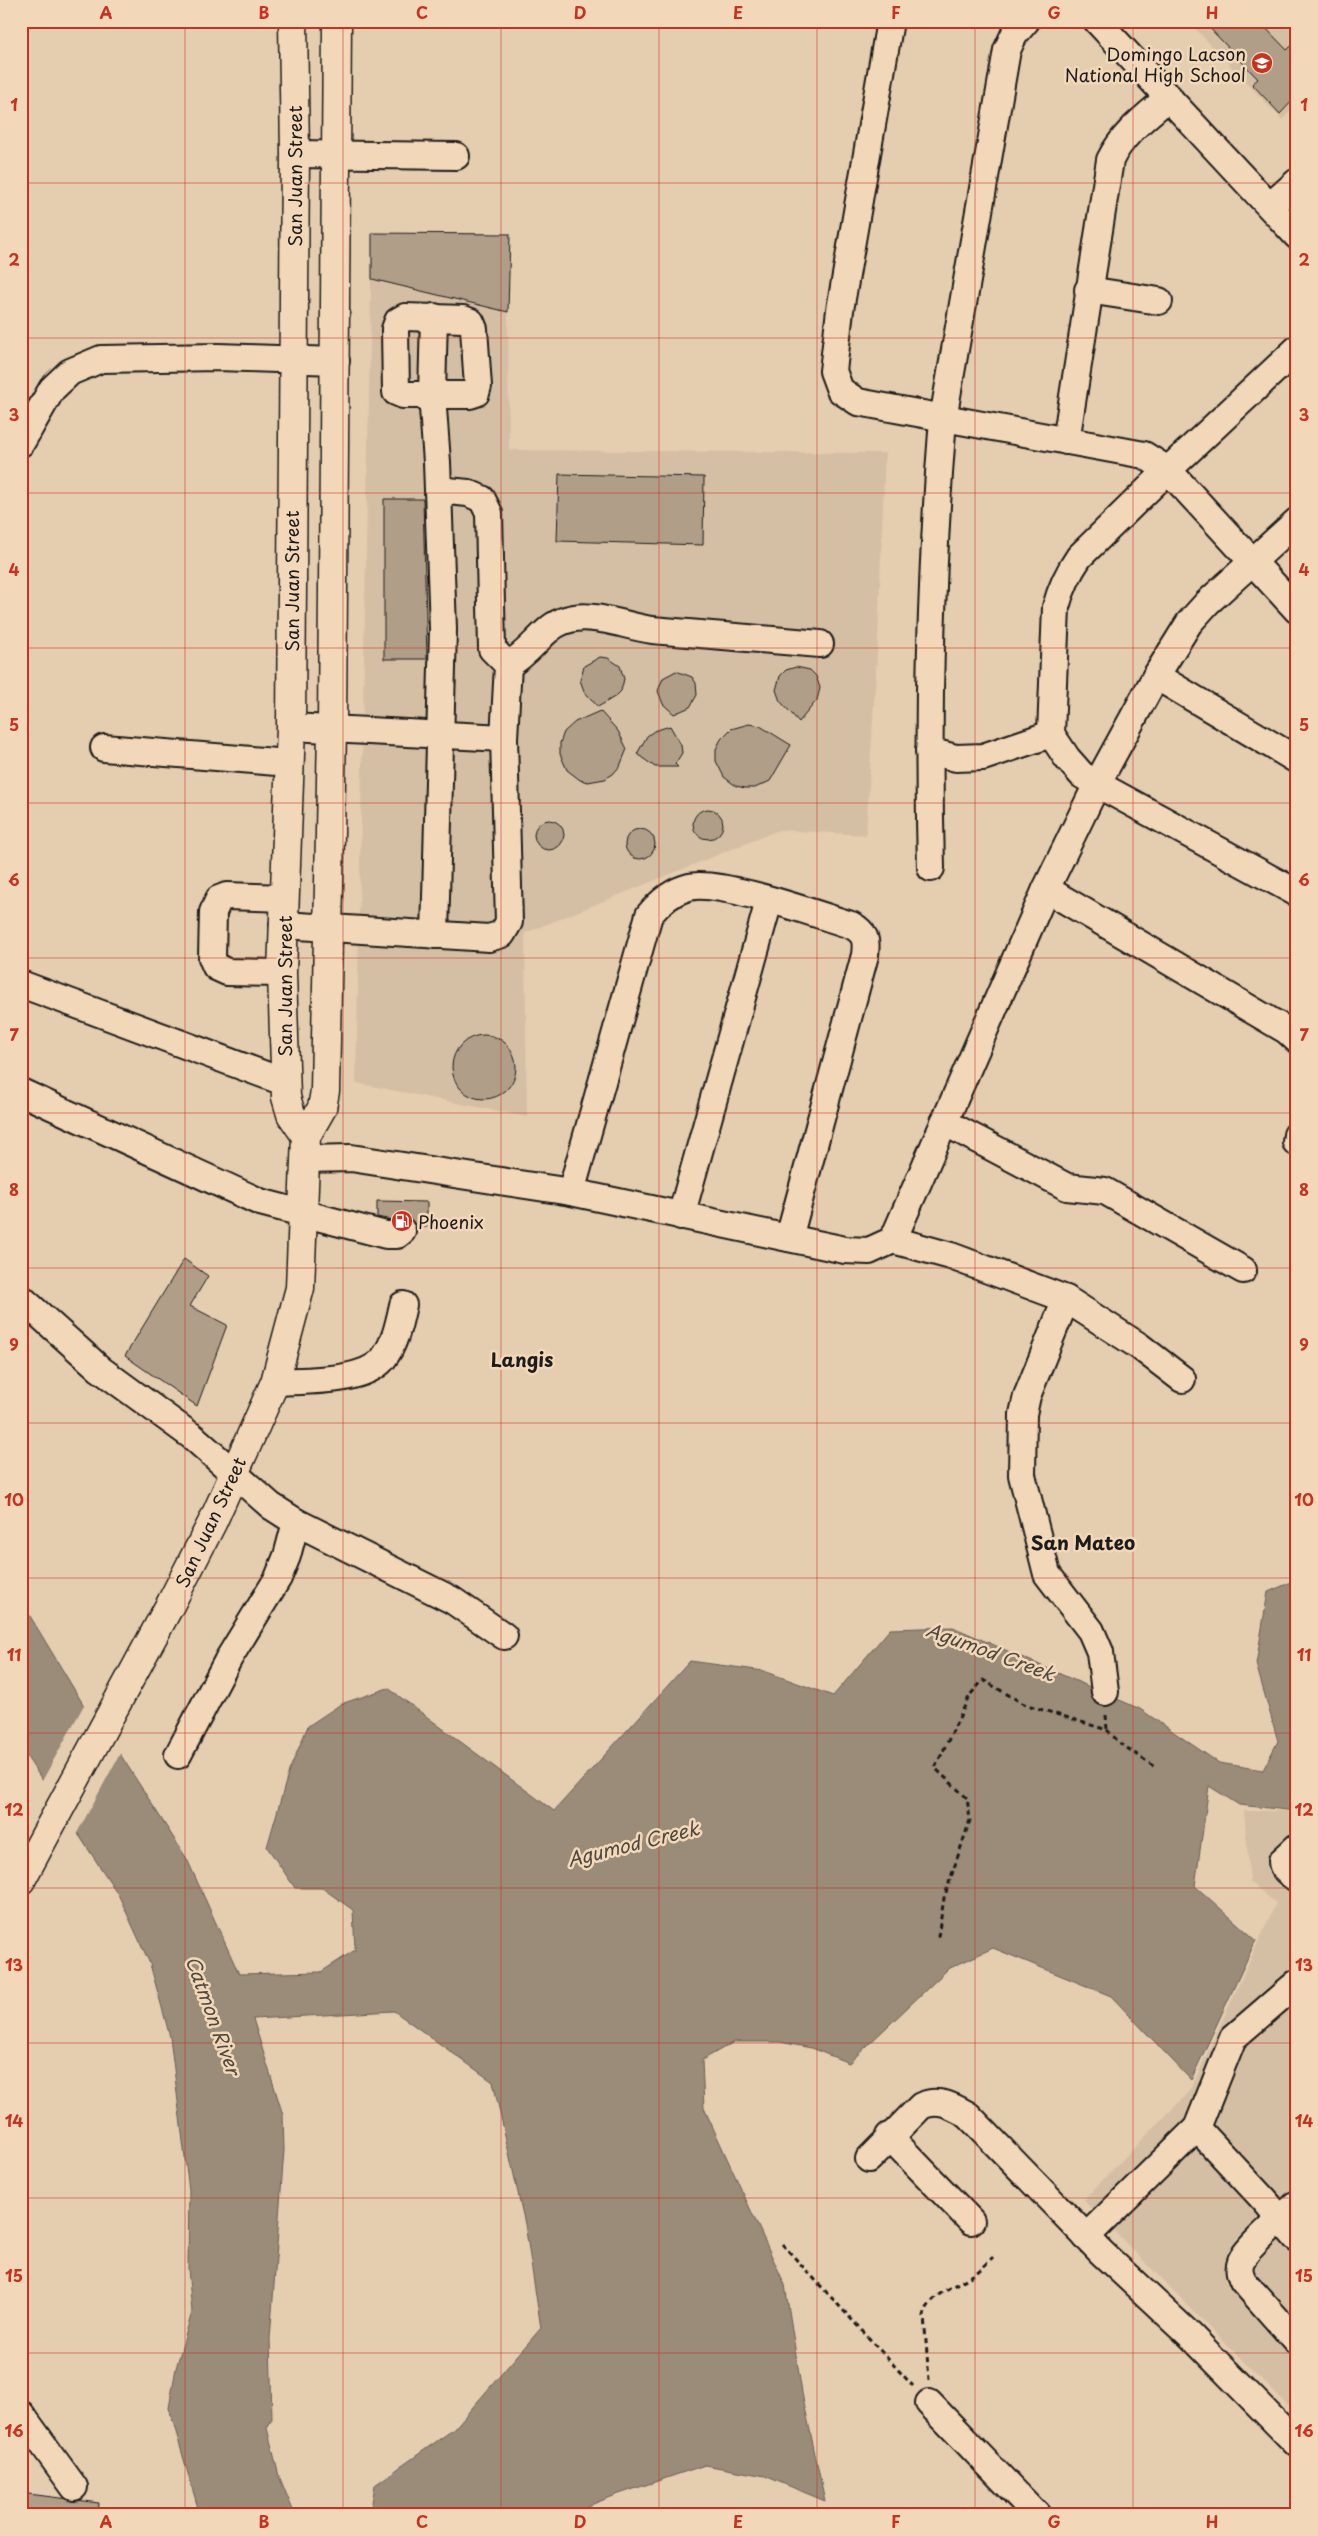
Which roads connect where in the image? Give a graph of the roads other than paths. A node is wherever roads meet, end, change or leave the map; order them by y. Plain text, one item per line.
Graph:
1 (293, 21) edge
2 (337, 21) edge
3 (890, 21) edge
4 (1026, 21) edge
5 (1097, 21) edge
6 (1169, 97) junction
7 (295, 154) junction
8 (338, 155) junction
9 (456, 156) dead end
10 (1297, 182) edge
11 (1270, 206) junction
12 (1297, 236) edge
13 (1088, 290) junction
14 (1159, 301) dead end
15 (434, 317) junction
16 (1297, 349) edge
17 (292, 360) junction
18 (336, 361) junction
19 (432, 395) junction
20 (943, 419) junction
21 (1066, 441) junction
22 (21, 444) edge
23 (1168, 470) junction
24 (438, 490) junction
25 (1297, 521) edge
26 (1251, 563) junction
27 (1297, 610) edge
28 (820, 644) dead end
29 (508, 665) junction
30 (1156, 676) junction
31 (291, 727) junction
32 (332, 729) junction
33 (1050, 734) junction
34 (441, 735) junction
35 (504, 738) junction
36 (104, 748) dead end
37 (929, 751) junction
38 (1297, 760) edge
39 (289, 763) junction
40 (1097, 784) junction
41 (931, 868) dead end
42 (1046, 889) junction
43 (1297, 893) edge
44 (285, 898) junction
45 (769, 901) junction
46 (283, 925) junction
47 (330, 927) junction
48 (435, 935) junction
49 (282, 973) junction
50 (21, 984) edge
51 (1293, 1027) edge
52 (284, 1082) junction
53 (21, 1092) edge
54 (944, 1122) junction
55 (306, 1147) junction
56 (571, 1192) junction
57 (304, 1214) junction
58 (681, 1216) junction
59 (402, 1231) dead end
60 (790, 1238) junction
61 (893, 1240) junction
62 (1243, 1270) dead end
63 (21, 1298) edge
64 (1066, 1299) junction
65 (403, 1305) dead end
66 (1182, 1379) dead end
67 (275, 1382) junction
68 (234, 1473) junction
69 (296, 1522) junction
70 (504, 1636) dead end
71 (1106, 1702) road end
72 (178, 1755) dead end
73 (1297, 1847) edge
74 (1297, 1879) edge
75 (21, 1880) edge
76 (1297, 1983) edge
77 (1197, 2128) junction
78 (889, 2136) junction
79 (869, 2159) dead end
80 (1289, 2212) edge
81 (971, 2222) dead end
82 (1086, 2237) junction
83 (1297, 2240) edge
84 (1297, 2342) edge
85 (929, 2403) road end
86 (21, 2414) edge
87 (1297, 2444) edge
88 (74, 2487) dead end
89 (1037, 2515) edge

1 - 7 main road, San Juan Street
2 - 8 main road, San Juan Street
3 - 20 street
4 - 20 street
5 - 6 street
6 - 11 street
6 - 13 street
7 - 8 street
7 - 17 main road, San Juan Street
8 - 9 street
8 - 18 main road, San Juan Street
10 - 11 street
11 - 12 street
13 - 14 street
13 - 21 street
15 - 19 street
15 - 19 street
15 - 19 street
16 - 23 street
17 - 18 street
17 - 22 street
17 - 31 main road, San Juan Street
18 - 32 main road, San Juan Street
19 - 24 street
20 - 21 street
20 - 37 street
21 - 23 street
23 - 26 street
23 - 33 street
24 - 29 street
24 - 34 street
25 - 26 street
26 - 27 street
26 - 30 street
28 - 29 street
29 - 35 street
30 - 38 street
30 - 40 street
31 - 32 street
31 - 39 main road, San Juan Street
32 - 34 street
32 - 47 main road, San Juan Street
33 - 37 street
33 - 40 street
34 - 35 street
34 - 48 street
35 - 48 street
36 - 39 street
37 - 41 street
39 - 44 main road, San Juan Street
40 - 42 street
40 - 43 street
42 - 51 street
42 - 54 street
44 - 46 main road, San Juan Street
44 - 49 street
45 - 56 street
45 - 58 street
45 - 60 street
46 - 47 street
46 - 49 main road, San Juan Street
47 - 48 street
47 - 55 main road, San Juan Street
49 - 52 main road, San Juan Street
50 - 52 street
52 - 55 main road, San Juan Street
53 - 57 street
54 - 61 street
54 - 62 street
55 - 56 street
55 - 57 main road, San Juan Street
56 - 58 street
57 - 59 street
57 - 67 main road, San Juan Street
58 - 60 street
60 - 61 street
61 - 64 street
63 - 68 street
64 - 66 street
64 - 71 street
65 - 67 street
67 - 68 main road, San Juan Street
68 - 69 street
68 - 75 main road, San Juan Street
69 - 70 street
69 - 72 street
73 - 74 street
76 - 77 street
77 - 80 street
77 - 82 street
78 - 79 street
78 - 81 street
78 - 82 street
80 - 83 street
80 - 84 street
82 - 87 street
85 - 89 street
86 - 88 street

